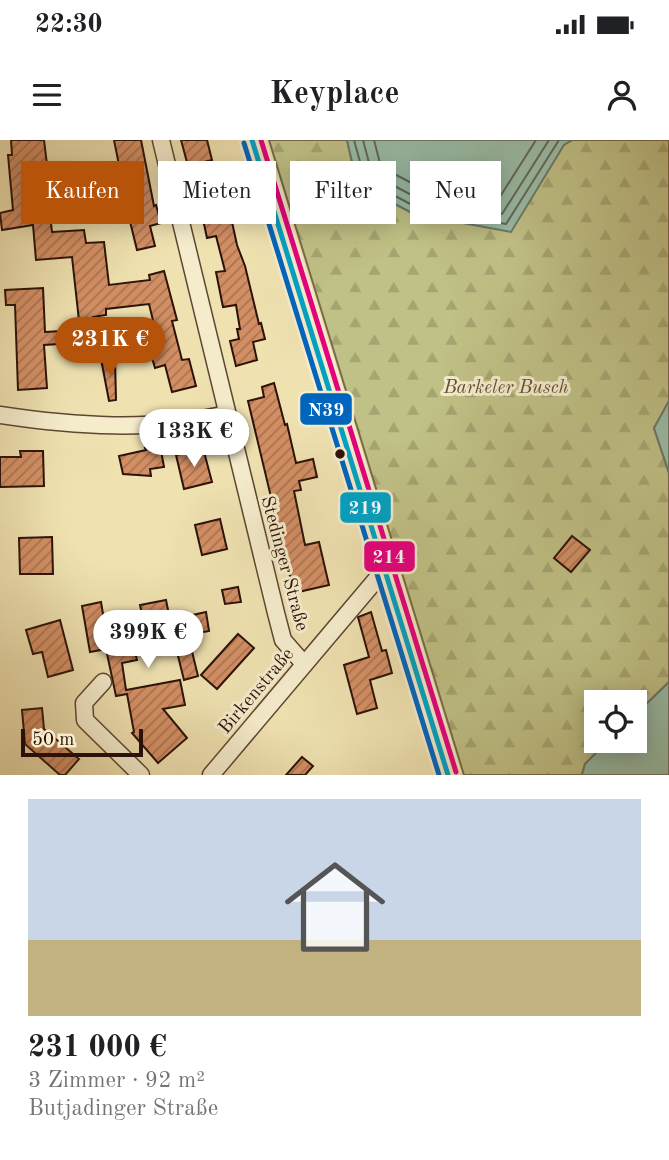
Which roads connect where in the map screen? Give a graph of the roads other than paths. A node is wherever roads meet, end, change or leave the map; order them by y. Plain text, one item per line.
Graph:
1 (161, 140) edge
2 (252, 140) edge
3 (226, 414) junction
4 (0, 415) edge
5 (385, 569) junction
6 (304, 664) junction
7 (103, 682) dead end
8 (141, 775) edge
9 (211, 775) edge
10 (449, 775) edge

1 - 3 street, Stedinger Straße
2 - 5 street
3 - 4 street
3 - 6 street, Stedinger Straße
5 - 6 street, Birkenstraße
5 - 10 street
6 - 9 street, Birkenstraße
7 - 8 street

